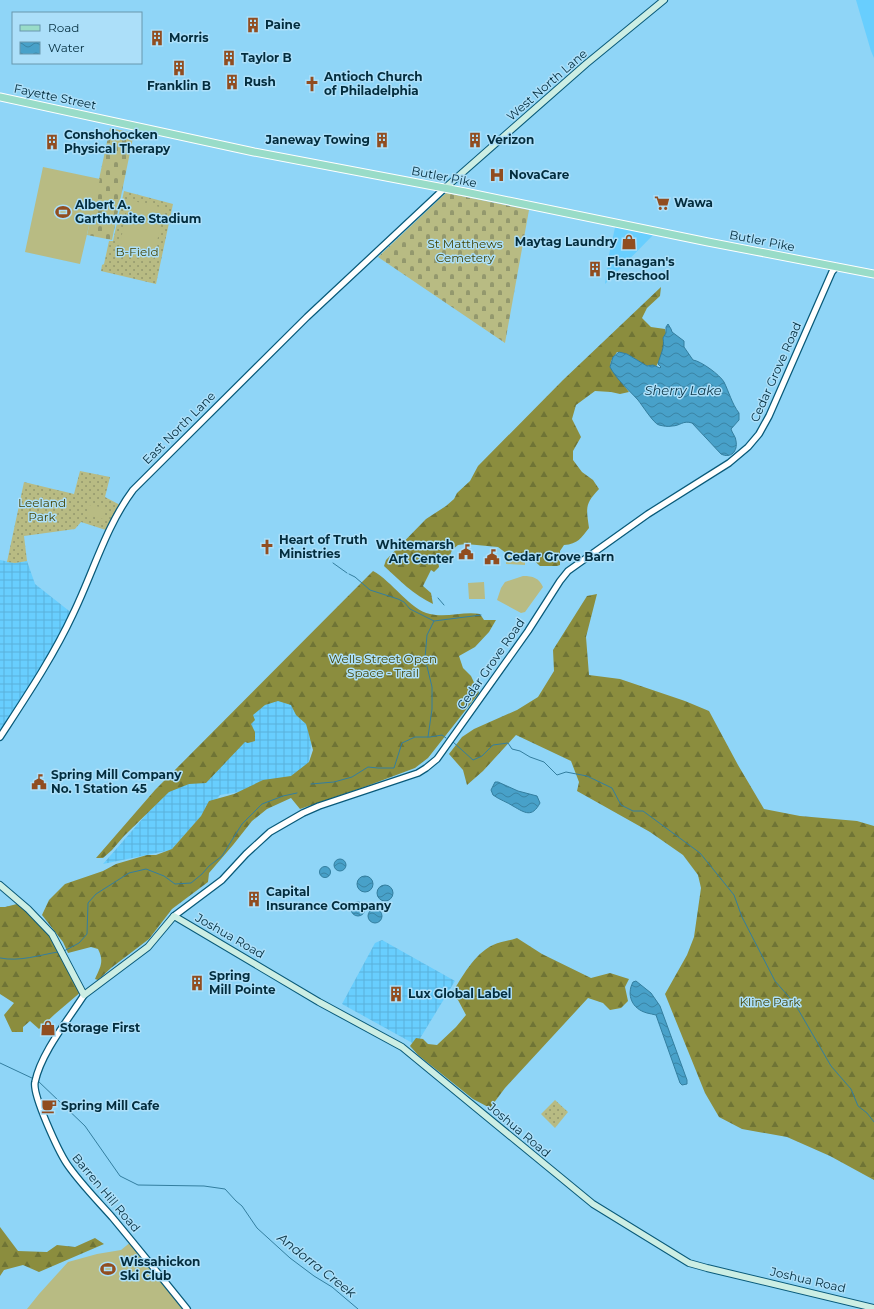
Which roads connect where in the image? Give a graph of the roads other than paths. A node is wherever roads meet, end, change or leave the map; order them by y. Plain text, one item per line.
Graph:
1 (664, 0) edge
2 (0, 97) edge
3 (105, 120) joint
4 (445, 188) junction
5 (836, 267) junction
6 (874, 274) edge
7 (0, 737) edge
8 (0, 884) edge
9 (174, 916) junction
10 (84, 995) junction
11 (874, 1308) edge
12 (187, 1309) edge

1 - 4 main road, West North Lane
2 - 3 main road, Fayette Street
3 - 4 main road, Butler Pike
4 - 5 main road, Butler Pike
4 - 7 street, East North Lane
5 - 6 main road, Butler Pike
5 - 9 street, Cedar Grove Road
8 - 10 main road
9 - 10 main road, Cedar Grove Road
9 - 11 main road, Joshua Road
10 - 12 street, Barren Hill Road

